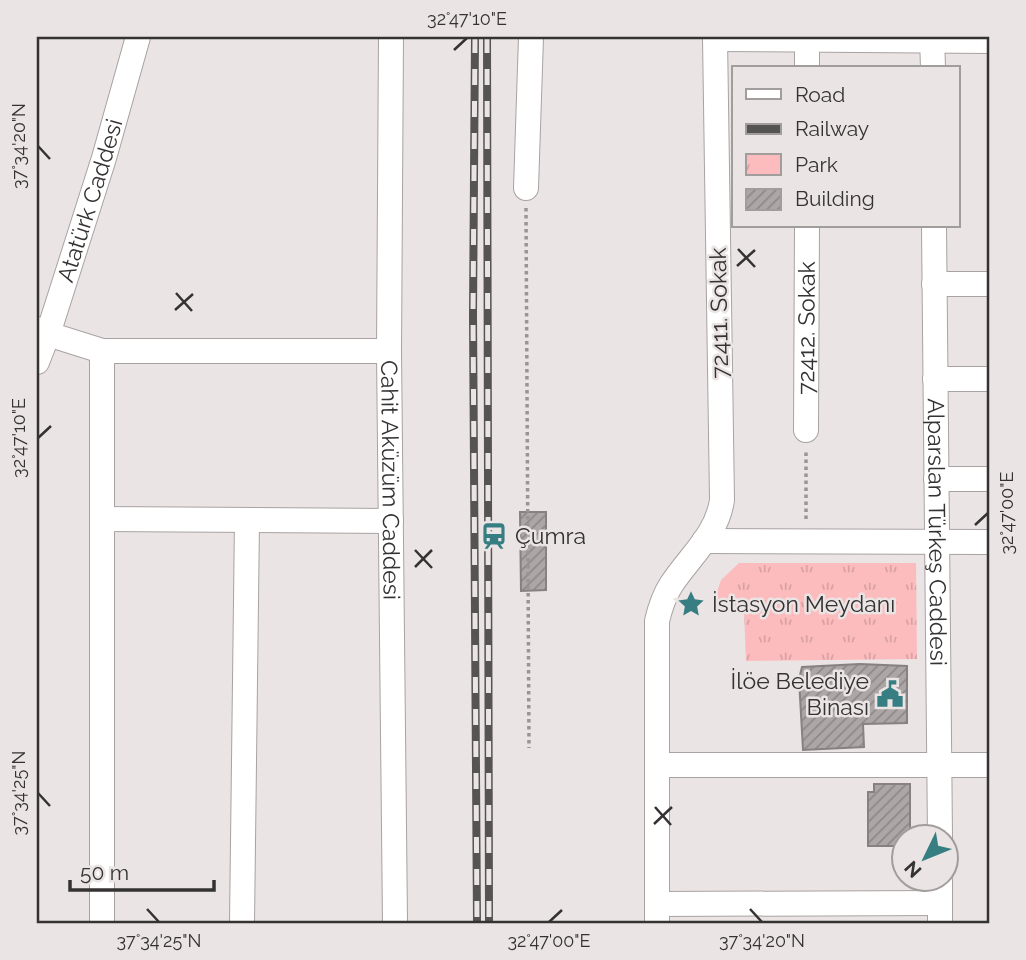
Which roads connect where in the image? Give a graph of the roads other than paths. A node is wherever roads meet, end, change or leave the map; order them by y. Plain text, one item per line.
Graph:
1 (138, 37) edge
2 (391, 37) edge
3 (531, 37) edge
4 (715, 38) edge
5 (932, 39) edge
6 (807, 40) junction
7 (989, 41) edge
8 (807, 66) edge
9 (933, 66) edge
10 (526, 188) road end
11 (807, 228) edge
12 (934, 228) edge
13 (934, 284) junction
14 (989, 284) edge
15 (42, 331) edge
16 (102, 351) junction
17 (389, 351) junction
18 (37, 362) edge
19 (935, 379) junction
20 (989, 379) edge
21 (806, 430) road end
22 (936, 479) junction
23 (989, 479) edge
24 (102, 519) junction
25 (247, 520) junction
26 (391, 521) junction
27 (704, 541) junction
28 (936, 542) junction
29 (989, 542) edge
30 (657, 765) junction
31 (939, 765) junction
32 (989, 765) edge
33 (940, 824) edge
34 (940, 902) edge
35 (657, 914) edge
36 (102, 923) edge
37 (242, 923) edge
38 (395, 923) edge

1 - 15 street, Atatürk Caddesi
2 - 17 street, Cahit Aküzüm Caddesi
3 - 10 street
4 - 6 street
4 - 27 street, 72411. Sokak
5 - 6 street
5 - 7 street
5 - 9 street
6 - 8 street
11 - 21 street, 72412. Sokak
12 - 13 street, Alparslan Türkeş Caddesi
13 - 14 street
13 - 19 street, Alparslan Türkeş Caddesi
15 - 16 street
15 - 18 street, Atatürk Caddesi
16 - 17 street
16 - 24 street
17 - 26 street, Cahit Aküzüm Caddesi
19 - 20 street
19 - 22 street, Alparslan Türkeş Caddesi
22 - 23 street
22 - 28 street, Alparslan Türkeş Caddesi
24 - 25 street
24 - 36 street
25 - 26 street
25 - 37 street
26 - 38 street, Cahit Aküzüm Caddesi
27 - 28 street
27 - 30 street, 72411. Sokak
28 - 29 street
28 - 31 street, Alparslan Türkeş Caddesi
30 - 31 street
30 - 35 street, 72411. Sokak
31 - 32 street
31 - 33 street, Alparslan Türkeş Caddesi
34 - 35 street

